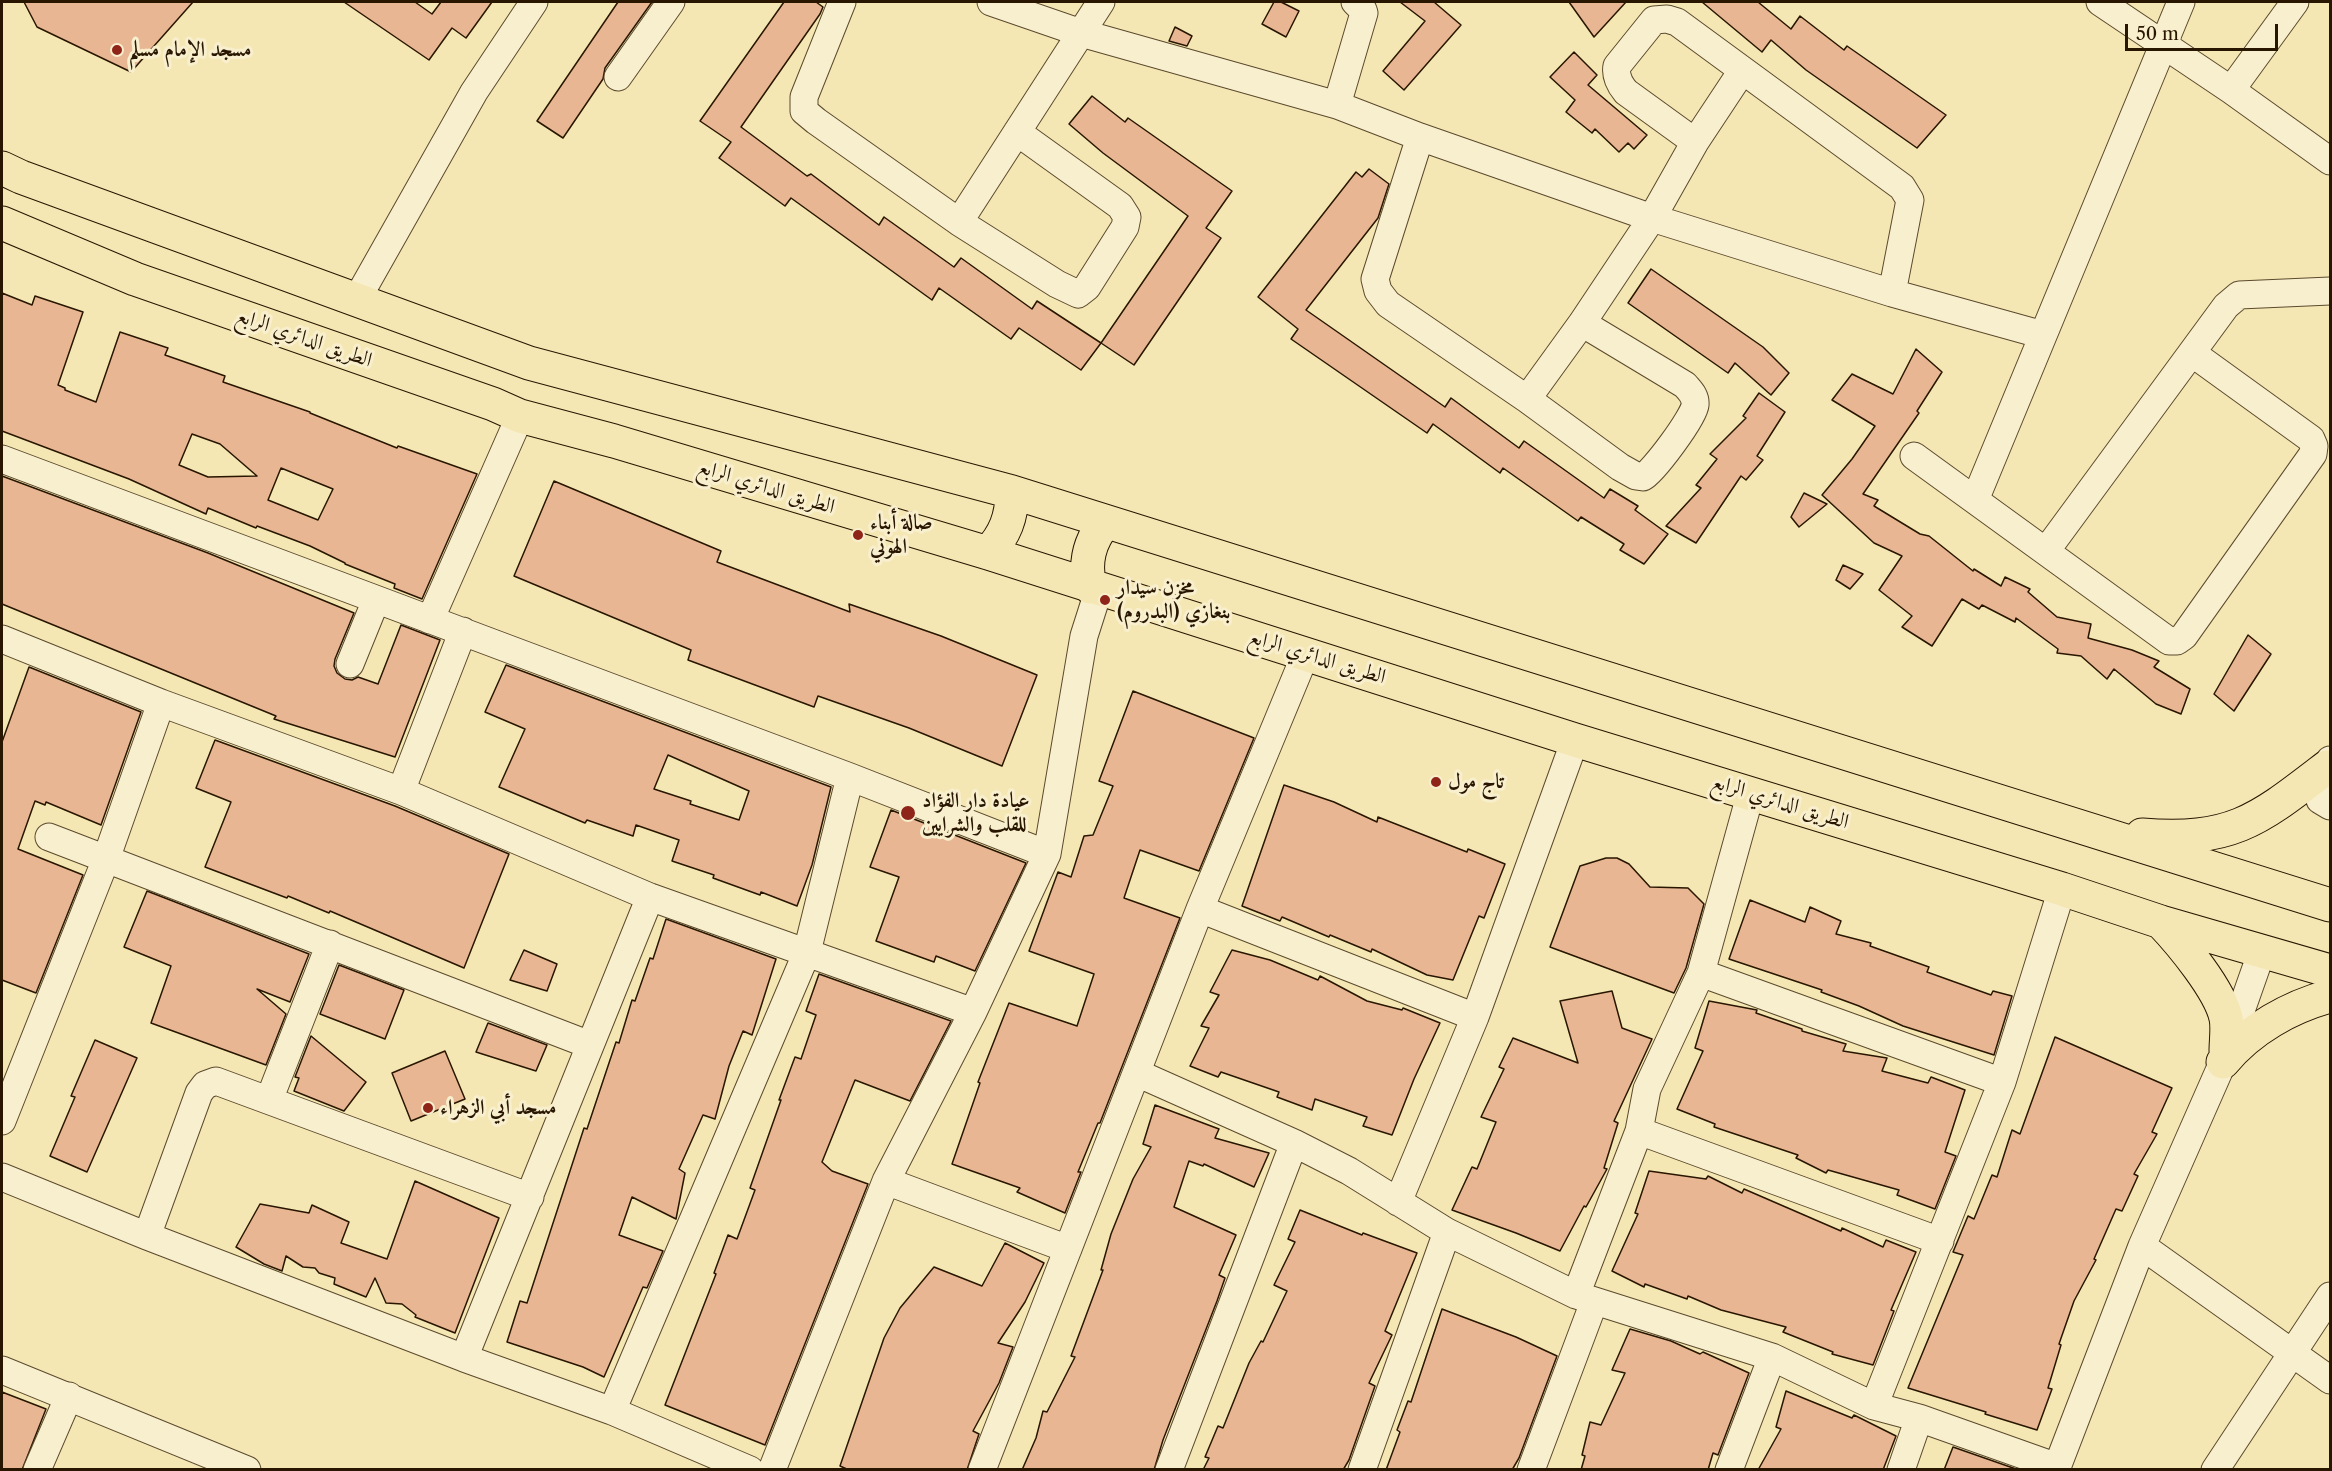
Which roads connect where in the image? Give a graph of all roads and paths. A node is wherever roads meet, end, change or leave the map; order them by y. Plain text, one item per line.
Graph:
1 (534, 2) edge
2 (671, 2) edge
3 (842, 2) edge
4 (991, 2) edge
5 (1101, 2) edge
6 (1355, 2) edge
7 (2100, 2) edge
8 (2181, 2) edge
9 (2295, 2) edge
10 (1081, 33) junction
11 (2163, 44) junction
12 (1742, 71) junction
13 (618, 77) dead end
14 (2231, 90) junction
15 (1337, 105) junction
16 (1017, 132) junction
17 (1420, 137) junction
18 (1695, 142) junction
19 (2331, 161) edge
20 (8, 168) edge
21 (1652, 218) junction
22 (959, 222) junction
23 (2, 223) edge
24 (2331, 291) edge
25 (1892, 293) junction
26 (356, 301) junction
27 (1582, 323) junction
28 (2043, 335) junction
29 (2192, 353) junction
30 (1527, 399) junction
31 (520, 416) junction
32 (1914, 456) dead end
33 (2, 459) edge
34 (1012, 492) junction
35 (1975, 500) junction
36 (1106, 522) junction
37 (2046, 551) junction
38 (988, 553) junction
39 (1094, 588) junction
40 (376, 600) junction
41 (430, 620) junction
42 (463, 631) junction
43 (3, 645) edge
44 (1306, 653) junction
45 (350, 664) dead end
46 (161, 703) junction
47 (1575, 740) junction
48 (2329, 763) edge
49 (850, 777) junction
50 (401, 791) junction
51 (1752, 792) junction
52 (2331, 806) edge
53 (2089, 831) junction
54 (49, 837) dead end
55 (1047, 854) junction
56 (106, 859) junction
57 (2062, 889) junction
58 (650, 897) junction
59 (2331, 905) edge
60 (1200, 909) junction
61 (2161, 922) junction
62 (330, 944) junction
63 (2262, 951) junction
64 (807, 952) junction
65 (2331, 971) edge
66 (1701, 973) junction
67 (2331, 996) edge
68 (973, 1012) junction
69 (1475, 1017) junction
70 (591, 1045) junction
71 (2224, 1057) junction
72 (1137, 1073) junction
73 (2002, 1082) junction
74 (269, 1100) junction
75 (2, 1121) edge
76 (1639, 1131) junction
77 (1294, 1143) junction
78 (2, 1177) edge
79 (886, 1181) junction
80 (530, 1197) junction
81 (1398, 1202) junction
82 (1447, 1232) junction
83 (147, 1236) junction
84 (1940, 1241) junction
85 (2142, 1246) junction
86 (1068, 1249) junction
87 (2331, 1296) edge
88 (1585, 1299) junction
89 (2294, 1355) junction
90 (1772, 1358) junction
91 (464, 1359) junction
92 (2, 1370) edge
93 (2331, 1380) edge
94 (69, 1396) junction
95 (1874, 1406) junction
96 (612, 1411) junction
97 (1919, 1418) junction
98 (2057, 1468) edge
99 (37, 1470) edge
100 (247, 1470) edge
101 (750, 1470) edge
102 (772, 1470) edge
103 (982, 1470) edge
104 (1169, 1470) edge
105 (1362, 1470) edge
106 (1531, 1470) edge
107 (1729, 1470) edge
108 (1901, 1470) edge
109 (2215, 1470) edge

1 - 26 street
2 - 13 street
3 - 22 street
4 - 10 street
5 - 10 street
6 - 15 street
7 - 11 street
8 - 11 street
9 - 14 street
10 - 15 street
10 - 16 street
11 - 14 street
11 - 28 street
12 - 18 street
12 - 18 street
12 - 25 street
14 - 19 street
15 - 17 street
16 - 22 street
16 - 22 street
17 - 21 street
17 - 30 street
18 - 21 street
20 - 26 main road
21 - 25 street
21 - 27 street
23 - 31 main road, الطريق الدائري الرابع
24 - 29 street
25 - 28 street
26 - 34 main road
27 - 30 street
27 - 30 street
28 - 35 street
29 - 37 street
29 - 37 street
31 - 38 main road, الطريق الدائري الرابع
31 - 41 street
32 - 35 street
33 - 40 street
34 - 36 main road
34 - 38 main road
35 - 37 street
36 - 39 main road
36 - 53 main road
38 - 39 main road, الطريق الدائري الرابع
39 - 44 main road, الطريق الدائري الرابع
39 - 55 street
40 - 41 street
40 - 45 street
41 - 42 street
42 - 49 street
42 - 50 street
43 - 46 street
44 - 47 main road, الطريق الدائري الرابع
44 - 60 street
46 - 50 street
46 - 56 street
47 - 51 main road, الطريق الدائري الرابع
47 - 69 street
48 - 52 street
48 - 53 main road
49 - 55 street
49 - 64 street
50 - 58 street
51 - 57 main road, الطريق الدائري الرابع
51 - 66 street
53 - 59 main road
54 - 56 street
55 - 68 street
56 - 62 street
56 - 75 street
57 - 61 main road, الطريق الدائري الرابع
57 - 73 street
58 - 64 street
58 - 70 street
60 - 69 street
60 - 72 street
61 - 63 main road, الطريق الدائري الرابع
61 - 71 main road
62 - 70 street
62 - 74 street
63 - 65 main road, الطريق الدائري الرابع
63 - 71 street
64 - 68 street
64 - 96 street
66 - 73 street
66 - 76 street
67 - 71 main road
68 - 79 street
69 - 81 street
70 - 80 street
71 - 85 street
72 - 77 street
72 - 86 street
73 - 84 street
74 - 80 street
74 - 83 street
76 - 84 street
76 - 88 street
77 - 81 street
77 - 104 street
78 - 83 street
79 - 86 street
79 - 102 street
80 - 91 street
81 - 82 street
82 - 88 street
82 - 105 street
83 - 91 street
84 - 95 street
85 - 89 street
85 - 98 street
86 - 103 street
87 - 89 street
88 - 90 street
88 - 106 street
89 - 93 street
89 - 109 street
90 - 95 street
90 - 107 street
91 - 96 street
92 - 94 street
94 - 99 street
94 - 100 street
95 - 97 street
96 - 101 street
97 - 98 street
97 - 108 street

